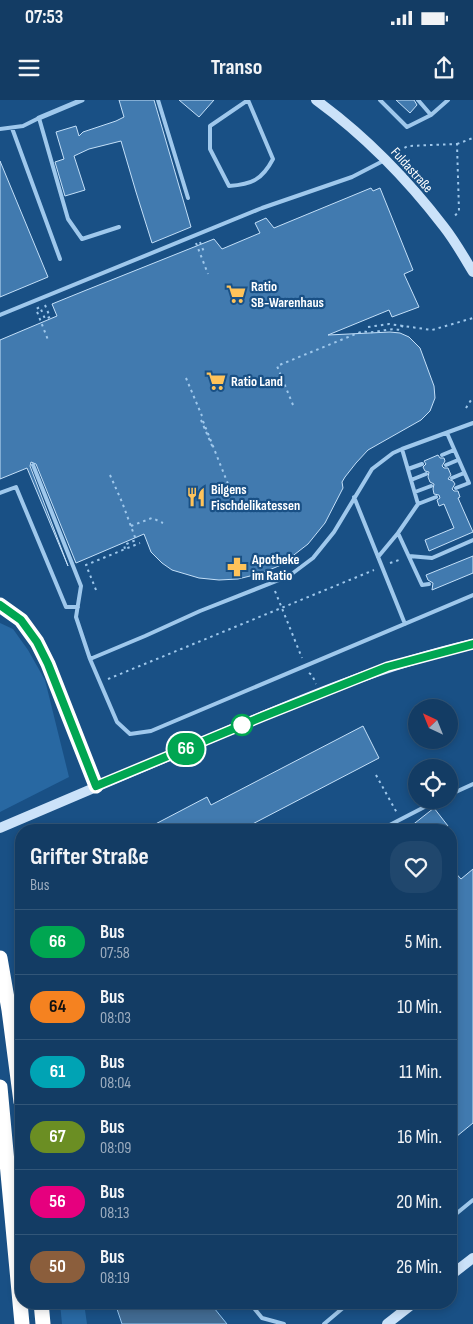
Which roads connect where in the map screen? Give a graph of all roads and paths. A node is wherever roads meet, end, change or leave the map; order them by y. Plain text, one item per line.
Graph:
1 (82, 100) edge
2 (158, 100) edge
3 (248, 100) edge
4 (380, 100) edge
5 (418, 100) edge
6 (448, 100) edge
7 (323, 102) edge
8 (431, 115) junction
9 (39, 118) junction
10 (12, 128) junction
11 (0, 129) edge
12 (473, 138) edge
13 (457, 144) junction
14 (385, 160) junction
15 (188, 198) dead end
16 (120, 227) dead end
17 (445, 228) junction
18 (201, 244) dead end
19 (197, 246) dead end
20 (204, 252) dead end
21 (60, 259) dead end
22 (473, 272) edge
23 (208, 274) dead end
24 (42, 298) junction
25 (41, 310) dead end
26 (37, 312) dead end
27 (0, 315) edge
28 (473, 318) edge
29 (403, 325) junction
30 (368, 327) dead end
31 (48, 340) dead end
32 (186, 378) dead end
33 (473, 397) edge
34 (293, 405) dead end
35 (466, 408) dead end
36 (202, 419) junction
37 (473, 423) edge
38 (447, 434) junction
39 (402, 449) junction
40 (454, 450) junction
41 (442, 455) dead end
42 (458, 460) junction
43 (422, 464) dead end
44 (33, 465) dead end
45 (446, 465) dead end
46 (408, 469) junction
47 (464, 473) junction
48 (426, 474) dead end
49 (110, 475) dead end
50 (452, 478) dead end
51 (225, 480) dead end
52 (411, 480) junction
53 (228, 484) dead end
54 (431, 486) dead end
55 (456, 488) dead end
56 (415, 492) junction
57 (0, 493) edge
58 (354, 497) junction
59 (436, 497) dead end
60 (418, 504) junction
61 (163, 523) dead end
62 (131, 526) junction
63 (398, 533) junction
64 (473, 540) edge
65 (140, 543) dead end
66 (125, 549) junction
67 (409, 556) junction
68 (378, 557) junction
69 (382, 567) junction
70 (272, 583) junction
71 (429, 584) dead end
72 (96, 590) dead end
73 (473, 595) edge
74 (0, 605) edge
75 (78, 607) junction
76 (282, 608) junction
77 (0, 613) edge
78 (15, 616) junction
79 (405, 624) junction
80 (473, 644) edge
81 (90, 658) junction
82 (304, 666) junction
83 (100, 682) junction
84 (376, 775) dead end
85 (473, 784) edge
86 (96, 786) junction
87 (458, 790) edge
88 (420, 809) edge
89 (401, 819) junction
90 (391, 824) edge
91 (0, 828) edge
92 (0, 958) edge
93 (15, 1056) edge
94 (0, 1087) edge
95 (0, 1188) edge
96 (473, 1200) edge
97 (457, 1213) edge
98 (14, 1234) junction
99 (15, 1245) edge
100 (473, 1258) edge
101 (457, 1270) edge
102 (21, 1309) edge
103 (42, 1309) edge
104 (255, 1309) edge
105 (342, 1309) edge
106 (406, 1309) edge
107 (22, 1324) edge
108 (43, 1324) edge
109 (284, 1324) edge
110 (324, 1324) edge
111 (387, 1324) edge

1 - 9 street
2 - 15 lane
3 - 3 lane
4 - 8 lane
5 - 8 lane
6 - 8 lane
7 - 14 main road, Fuldastraße
9 - 10 lane
9 - 16 lane
10 - 11 lane
10 - 21 lane
12 - 13 path
13 - 14 path
13 - 17 path
14 - 17 main road, Fuldastraße
14 - 24 lane
17 - 22 main road, Fuldastraße
18 - 20 path
19 - 23 path
24 - 25 path
24 - 27 lane
26 - 31 path
28 - 29 path
29 - 30 path
29 - 34 path
32 - 36 path
33 - 35 path
36 - 51 path
36 - 53 path
37 - 38 lane
38 - 39 lane
38 - 40 lane
39 - 46 lane
39 - 58 lane
40 - 41 lane
40 - 42 lane
42 - 45 lane
42 - 47 lane
43 - 46 lane
44 - 75 lane
46 - 52 lane
47 - 50 lane
47 - 55 lane
48 - 52 lane
49 - 62 path
52 - 56 lane
54 - 56 lane
56 - 60 lane
57 - 75 lane
58 - 68 lane
58 - 70 lane
59 - 60 lane
60 - 63 lane
61 - 62 path
62 - 66 path
63 - 67 lane
63 - 68 lane
64 - 67 lane
65 - 66 path
66 - 72 path
67 - 69 path
67 - 71 lane
68 - 69 lane
69 - 76 path
69 - 79 lane
70 - 76 path
70 - 81 lane
73 - 79 lane
74 - 78 highway
75 - 81 lane
76 - 82 path
76 - 83 path
77 - 78 highway
78 - 86 highway
79 - 82 lane
80 - 86 main road
81 - 83 lane
82 - 83 lane
84 - 89 path
85 - 87 lane
86 - 91 main road
88 - 89 lane
89 - 90 lane
92 - 93 highway
94 - 98 highway
95 - 98 highway
96 - 97 lane
98 - 99 highway
100 - 101 main road
102 - 107 highway
103 - 108 highway
104 - 109 lane
105 - 110 lane
106 - 111 main road

